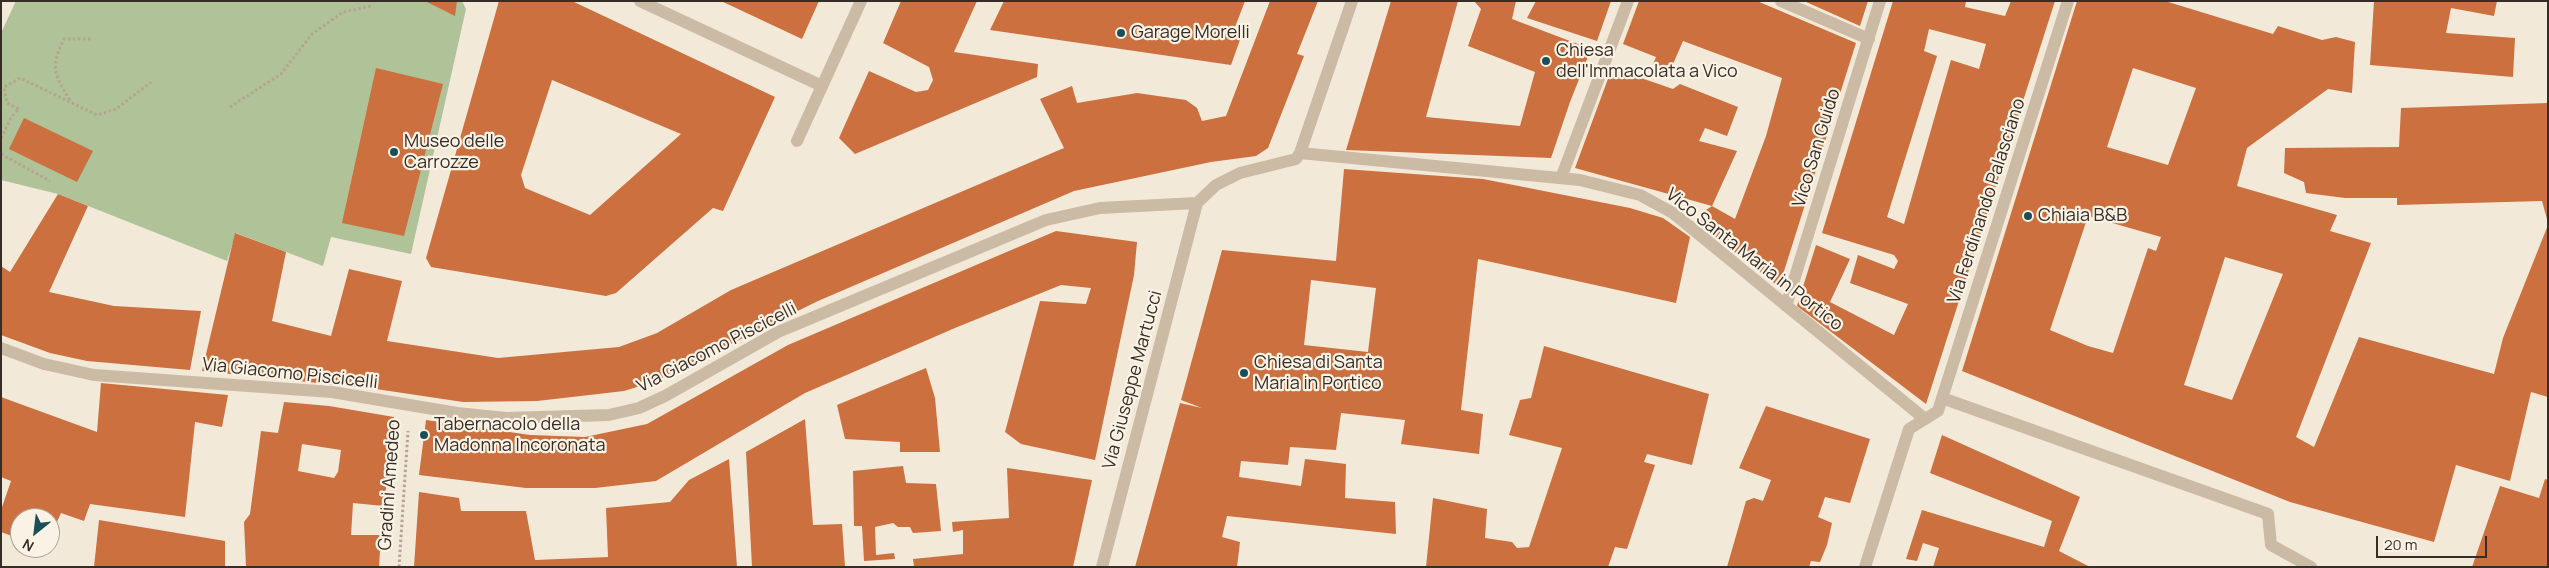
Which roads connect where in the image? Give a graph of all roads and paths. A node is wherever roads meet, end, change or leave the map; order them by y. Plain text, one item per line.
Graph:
1 (640, 1) edge
2 (861, 1) edge
3 (1352, 1) edge
4 (1628, 1) edge
5 (1781, 1) edge
6 (1880, 1) edge
7 (2068, 1) edge
8 (372, 6) dead end
9 (91, 39) dead end
10 (1869, 39) junction
11 (151, 82) dead end
12 (822, 86) junction
13 (70, 101) junction
14 (230, 107) dead end
15 (1, 138) edge
16 (797, 141) dead end
17 (1300, 152) junction
18 (1, 154) edge
19 (1561, 178) junction
20 (50, 181) dead end
21 (1197, 203) junction
22 (1786, 306) junction
23 (1, 348) edge
24 (1940, 404) junction
25 (409, 405) junction
26 (1925, 419) junction
27 (399, 567) edge
28 (1102, 567) edge
29 (1865, 567) edge
30 (2311, 567) edge

1 - 12 street
2 - 12 street
3 - 17 street
4 - 19 street
5 - 10 street
6 - 10 street, Vico San Guido
7 - 24 street, Via Ferdinando Palasciano
8 - 14 path
9 - 13 path
10 - 22 street, Vico San Guido
11 - 13 path
12 - 16 street
13 - 15 path
17 - 19 street, Vico Santa Maria in Portico
17 - 21 street
18 - 20 path
19 - 22 street, Vico Santa Maria in Portico
21 - 25 street, Via Giacomo Piscicelli
21 - 28 street, Via Giuseppe Martucci
22 - 26 street, Vico Santa Maria in Portico
23 - 25 street, Via Giacomo Piscicelli
24 - 26 street
24 - 30 street
25 - 27 path, Gradini Amedeo
26 - 29 street

